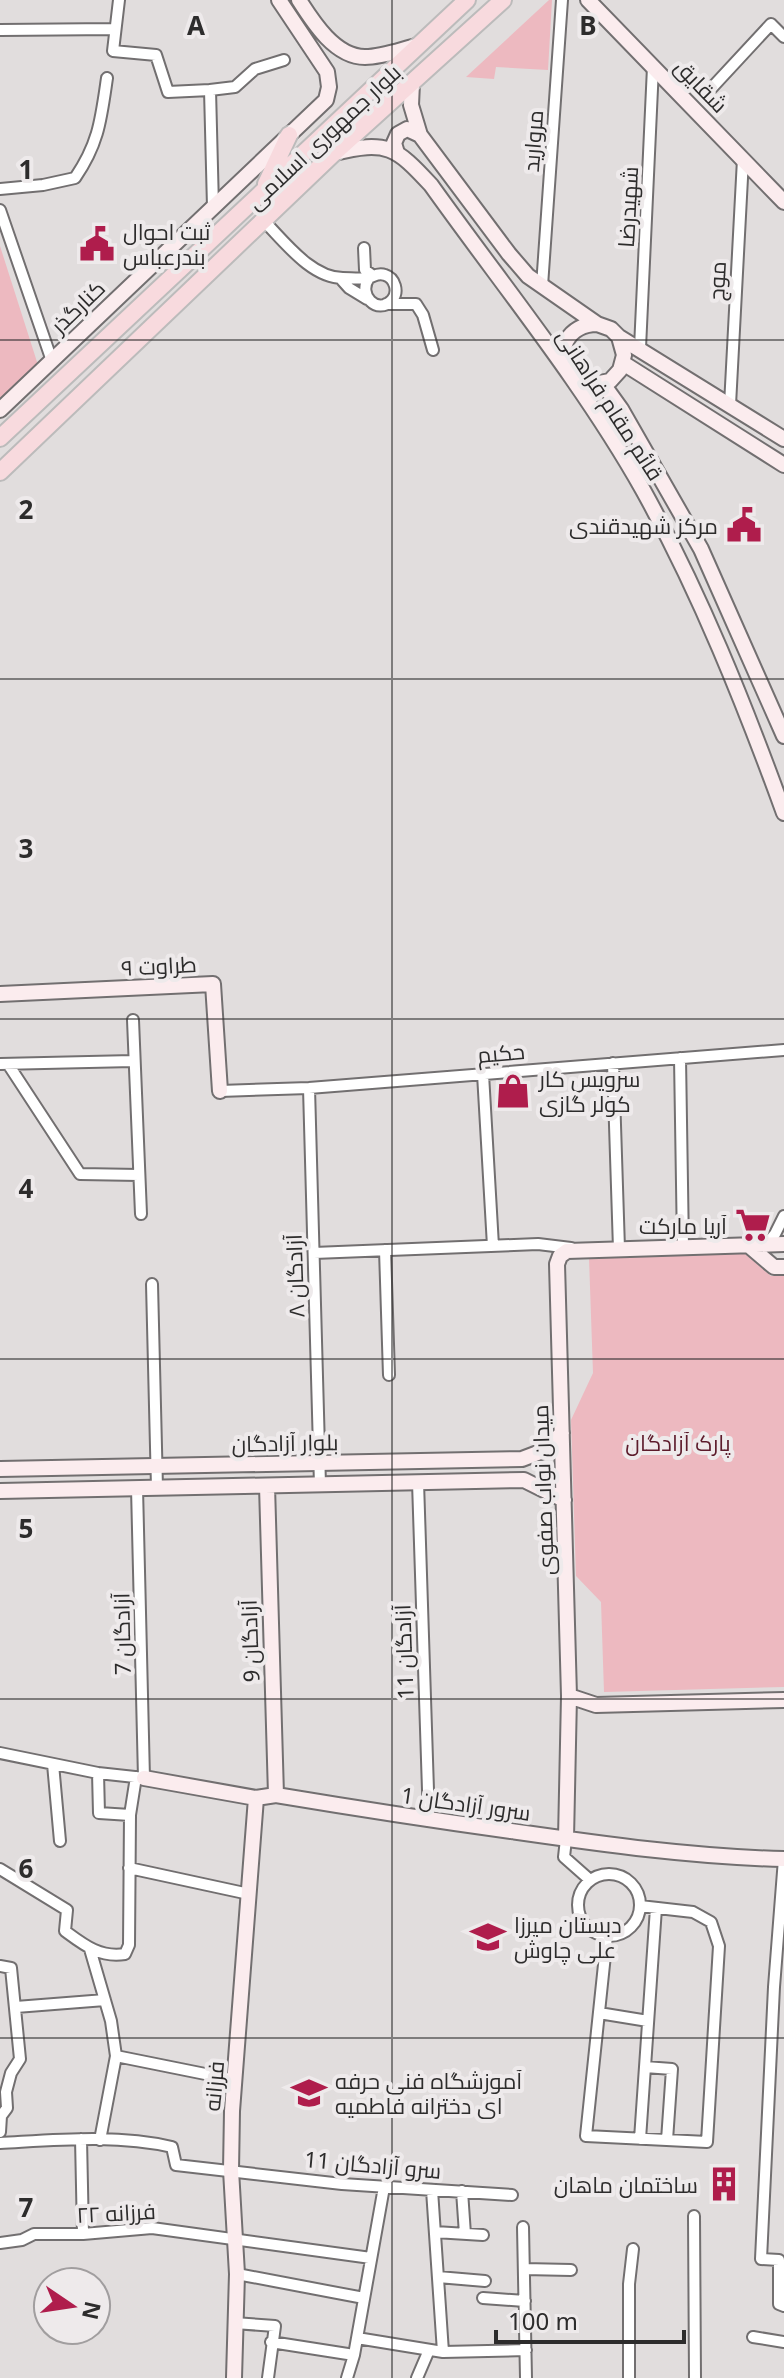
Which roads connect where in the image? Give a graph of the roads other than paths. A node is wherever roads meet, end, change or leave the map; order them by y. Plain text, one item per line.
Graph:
1 (119, 0) edge
2 (279, 0) edge
3 (299, 0) edge
4 (467, 0) edge
5 (503, 0) edge
6 (562, 0) edge
7 (588, 0) edge
8 (115, 29) junction
9 (0, 30) edge
10 (784, 37) edge
11 (416, 46) junction
12 (284, 60) dead end
13 (653, 67) junction
14 (107, 78) dead end
15 (412, 83) junction
16 (210, 90) junction
17 (707, 93) dead end
18 (289, 135) junction
19 (420, 135) junction
20 (334, 153) junction
21 (397, 153) junction
22 (743, 159) junction
23 (0, 189) edge
24 (261, 193) junction
25 (784, 202) edge
26 (213, 207) junction
27 (0, 210) edge
28 (263, 220) junction
29 (364, 248) dead end
30 (371, 276) junction
31 (340, 278) junction
32 (542, 286) junction
33 (368, 300) junction
34 (384, 305) junction
35 (597, 324) junction
36 (619, 337) junction
37 (640, 348) junction
38 (433, 350) dead end
39 (52, 361) junction
40 (623, 363) junction
41 (570, 375) junction
42 (603, 384) junction
43 (702, 387) junction
44 (730, 405) junction
45 (688, 406) junction
46 (0, 410) edge
47 (0, 438) edge
48 (784, 439) edge
49 (784, 465) edge
50 (0, 472) edge
51 (784, 736) edge
52 (784, 813) edge
53 (0, 994) edge
54 (133, 1020) dead end
55 (784, 1050) edge
56 (680, 1058) junction
57 (133, 1061) junction
58 (613, 1063) junction
59 (4, 1064) edge
60 (483, 1074) junction
61 (309, 1088) junction
62 (220, 1091) joint
63 (139, 1175) junction
64 (141, 1214) dead end
65 (784, 1216) edge
66 (538, 1244) junction
67 (784, 1244) edge
68 (748, 1245) junction
69 (766, 1245) junction
70 (493, 1246) junction
71 (683, 1247) junction
72 (619, 1249) junction
73 (385, 1250) junction
74 (593, 1250) junction
75 (314, 1253) junction
76 (784, 1267) edge
77 (557, 1279) junction
78 (152, 1284) dead end
79 (389, 1375) dead end
80 (562, 1433) junction
81 (522, 1459) junction
82 (320, 1464) junction
83 (156, 1466) junction
84 (0, 1469) edge
85 (524, 1480) junction
86 (418, 1482) junction
87 (320, 1485) junction
88 (267, 1486) junction
89 (137, 1488) junction
90 (157, 1488) junction
91 (0, 1491) edge
92 (564, 1500) junction
93 (569, 1696) junction
94 (784, 1700) edge
95 (0, 1753) edge
96 (53, 1764) junction
97 (98, 1773) junction
98 (140, 1778) junction
99 (276, 1795) junction
100 (256, 1798) junction
101 (130, 1815) junction
102 (429, 1821) junction
103 (566, 1839) junction
104 (60, 1841) dead end
105 (784, 1859) edge
106 (129, 1868) junction
107 (0, 1869) edge
108 (590, 1880) junction
109 (249, 1894) junction
110 (640, 1906) junction
111 (656, 1908) junction
112 (607, 1936) junction
113 (90, 1949) junction
114 (0, 1966) edge
115 (779, 1987) edge
116 (105, 2000) junction
117 (16, 2007) junction
118 (599, 2013) junction
119 (648, 2021) junction
120 (771, 2055) junction
121 (116, 2056) junction
122 (784, 2056) edge
123 (645, 2067) junction
124 (235, 2080) junction
125 (0, 2132) edge
126 (81, 2139) junction
127 (640, 2139) junction
128 (100, 2140) junction
129 (667, 2140) junction
130 (0, 2143) edge
131 (231, 2170) junction
132 (384, 2187) junction
133 (432, 2190) junction
134 (462, 2191) junction
135 (512, 2195) dead end
136 (694, 2216) dead end
137 (523, 2227) dead end
138 (435, 2232) junction
139 (83, 2234) junction
140 (465, 2234) junction
141 (483, 2235) dead end
142 (235, 2239) junction
143 (0, 2243) edge
144 (633, 2249) dead end
145 (371, 2258) junction
146 (524, 2269) junction
147 (571, 2270) dead end
148 (237, 2274) junction
149 (438, 2277) junction
150 (485, 2281) dead end
151 (364, 2298) junction
152 (483, 2298) dead end
153 (525, 2301) junction
154 (784, 2306) edge
155 (234, 2323) junction
156 (753, 2337) dead end
157 (357, 2338) junction
158 (271, 2342) junction
159 (784, 2342) edge
160 (429, 2350) junction
161 (526, 2350) junction
162 (443, 2352) junction
163 (354, 2355) junction
164 (234, 2378) edge
165 (268, 2378) edge
166 (347, 2378) edge
167 (417, 2378) edge
168 (526, 2378) edge
169 (629, 2378) edge
170 (695, 2378) edge

1 - 8 street
2 - 18 street, کنارگذر
3 - 11 street
4 - 11 main road, بلوار جمهوری اسلامی
5 - 15 main road, بلوار جمهوری اسلامی
6 - 32 street, مروارید
7 - 13 street, شقایق
8 - 9 street
8 - 16 street
10 - 17 street
11 - 24 main road, بلوار جمهوری اسلامی
12 - 16 street
13 - 22 street, شقایق
13 - 37 street, شهیدرضا
14 - 23 street
15 - 19 street, قائم مقام فراهانی
15 - 20 main road, بلوار جمهوری اسلامی
16 - 26 street
18 - 24 main road
18 - 26 street, کنارگذر
19 - 21 street
19 - 32 street, قائم مقام فراهانی
20 - 21 street
20 - 28 main road, بلوار جمهوری اسلامی
21 - 41 street, قائم مقام فراهانی
22 - 25 street, شقایق
22 - 44 street, موج
24 - 47 main road, بلوار جمهوری اسلامی
26 - 39 street, کنارگذر
27 - 39 street
28 - 31 street
28 - 50 main road, بلوار جمهوری اسلامی
29 - 30 street
30 - 31 street
30 - 33 street
30 - 34 street
31 - 33 street
32 - 35 street, قائم مقام فراهانی
33 - 34 street
34 - 38 street
35 - 36 street
35 - 41 street
36 - 37 street, قائم مقام فراهانی
36 - 40 street
37 - 43 street, قائم مقام فراهانی
39 - 46 street, کنارگذر
40 - 42 street
40 - 45 street, قائم مقام فراهانی
41 - 42 street
41 - 52 street, قائم مقام فراهانی
42 - 51 street, قائم مقام فراهانی
43 - 44 street, قائم مقام فراهانی
43 - 45 street
44 - 48 street, قائم مقام فراهانی
45 - 49 street, قائم مقام فراهانی
53 - 62 street, طراوت ۹
54 - 57 street
55 - 56 street, حکیم
56 - 58 street, حکیم
56 - 71 street
57 - 59 street
57 - 63 street
58 - 60 street, حکیم
58 - 72 street
59 - 63 street
60 - 61 street, حکیم
60 - 70 street
61 - 62 street, حکیم
61 - 75 street, آزادگان ۸
63 - 64 street
65 - 69 street
66 - 70 street
66 - 74 street
66 - 77 street
67 - 69 street
68 - 69 street
68 - 71 street
68 - 76 street
70 - 73 street
71 - 72 street
72 - 74 street
73 - 75 street
73 - 79 street
74 - 77 street
75 - 82 street, آزادگان ۸
77 - 80 street, میدان نواب صفوی
78 - 83 street
80 - 81 street, بلوار آزادگان
80 - 92 street, میدان نواب صفوی
81 - 82 street, بلوار آزادگان
81 - 85 street
82 - 83 street, بلوار آزادگان
82 - 87 street, آزادگان ۸
83 - 84 street, بلوار آزادگان
83 - 90 street
85 - 86 street, بلوار آزادگان
85 - 92 street, بلوار آزادگان
86 - 87 street, بلوار آزادگان
86 - 102 street, آزادگان 11
87 - 88 street, بلوار آزادگان
88 - 90 street, بلوار آزادگان
88 - 99 street, آزادگان 9
89 - 90 street, بلوار آزادگان
89 - 91 street, بلوار آزادگان
89 - 98 street, آزادگان 7
92 - 93 street, میدان نواب صفوی
93 - 94 street
93 - 103 street, میدان نواب صفوی
95 - 96 street
96 - 97 street
96 - 104 street
97 - 98 street
97 - 101 street
98 - 100 street, سرور آزادگان 1
98 - 101 street, آزادگان 7
99 - 100 street, سرور آزادگان 1
99 - 102 street, سرور آزادگان 1
100 - 109 street, فرزانه
101 - 106 street, آزادگان 7
102 - 103 street, سرور آزادگان 1
103 - 105 street, سرور آزادگان 1
103 - 108 street
105 - 115 street
106 - 109 street
106 - 113 street, آزادگان 7
107 - 113 street
108 - 110 street
108 - 112 street
109 - 124 street, فرزانه
110 - 111 street
110 - 112 street
111 - 119 street
111 - 129 street
112 - 118 street
113 - 116 street
114 - 117 street
115 - 120 street
116 - 117 street
116 - 121 street
117 - 125 street
118 - 119 street
118 - 127 street
119 - 123 street
120 - 122 street
120 - 154 street
121 - 124 street
121 - 128 street
123 - 127 street
123 - 129 street
124 - 131 street, فرزانه
126 - 128 street
126 - 130 street
126 - 139 street
127 - 129 street
128 - 131 street, سرو آزادگان 11
131 - 132 street, سرو آزادگان 11
131 - 142 street, فرزانه
132 - 133 street, سرو آزادگان 11
132 - 145 street
133 - 134 street, سرو آزادگان 11
133 - 138 street
134 - 135 street, سرو آزادگان 11
134 - 140 street
136 - 170 street
137 - 146 street
138 - 140 street
138 - 149 street
139 - 142 street, فرزانه ۲۲
139 - 143 street, فرزانه ۲۲
140 - 141 street
142 - 145 street, فرزانه ۲۲
142 - 148 street, فرزانه
144 - 169 street
145 - 151 street
146 - 147 street
146 - 153 street
148 - 151 street
148 - 155 street, فرزانه
149 - 150 street
149 - 162 street
151 - 157 street
152 - 153 street
153 - 161 street
155 - 158 street
155 - 164 street, فرزانه
156 - 159 street
157 - 160 street
157 - 163 street
158 - 163 street
158 - 165 street
160 - 162 street
160 - 167 street
161 - 162 street
161 - 168 street
163 - 166 street

